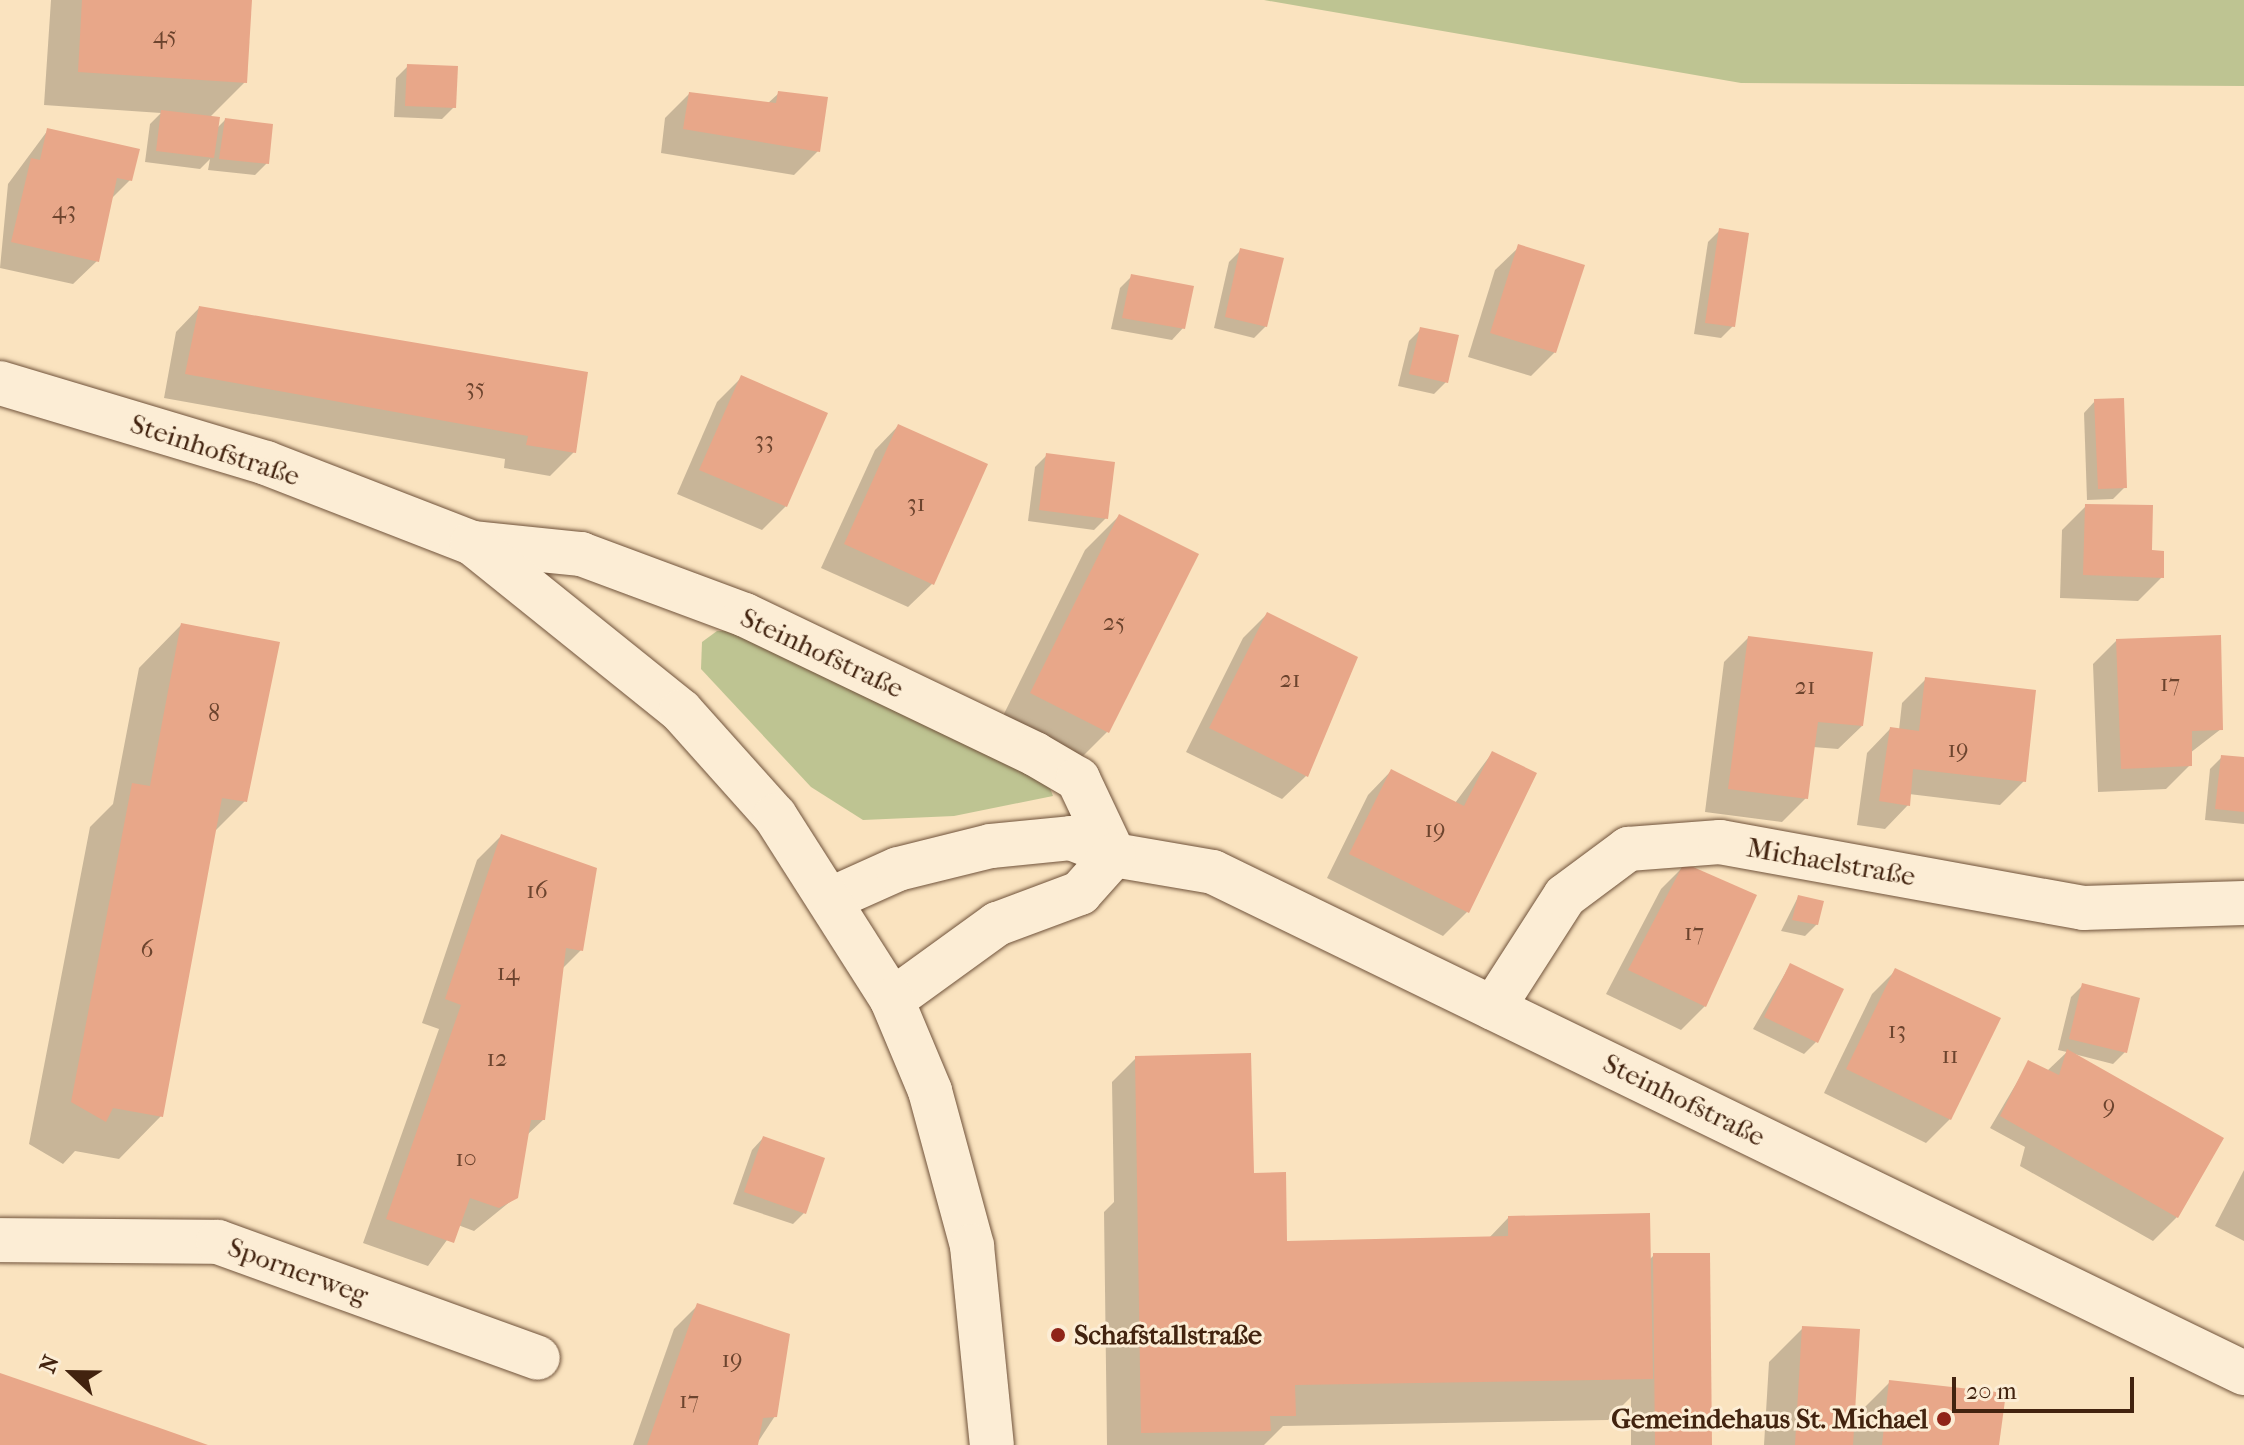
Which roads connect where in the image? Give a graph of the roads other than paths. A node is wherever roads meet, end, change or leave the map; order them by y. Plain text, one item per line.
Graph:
1 (0, 383) edge
2 (472, 543) junction
3 (1114, 855) junction
4 (831, 899) junction
5 (2244, 903) edge
6 (892, 1000) junction
7 (1493, 1008) junction
8 (0, 1240) edge
9 (538, 1358) dead end
10 (2244, 1373) edge
11 (992, 1445) edge

1 - 2 street, Steinhofstraße
2 - 3 street, Steinhofstraße
2 - 4 street, Steinhofstraße
3 - 4 street, Steinhofstraße
3 - 6 street
3 - 7 street, Steinhofstraße
4 - 6 street, Steinhofstraße
5 - 7 street, Michaelstraße
6 - 11 street
7 - 10 street, Steinhofstraße
8 - 9 street, Spornerweg

